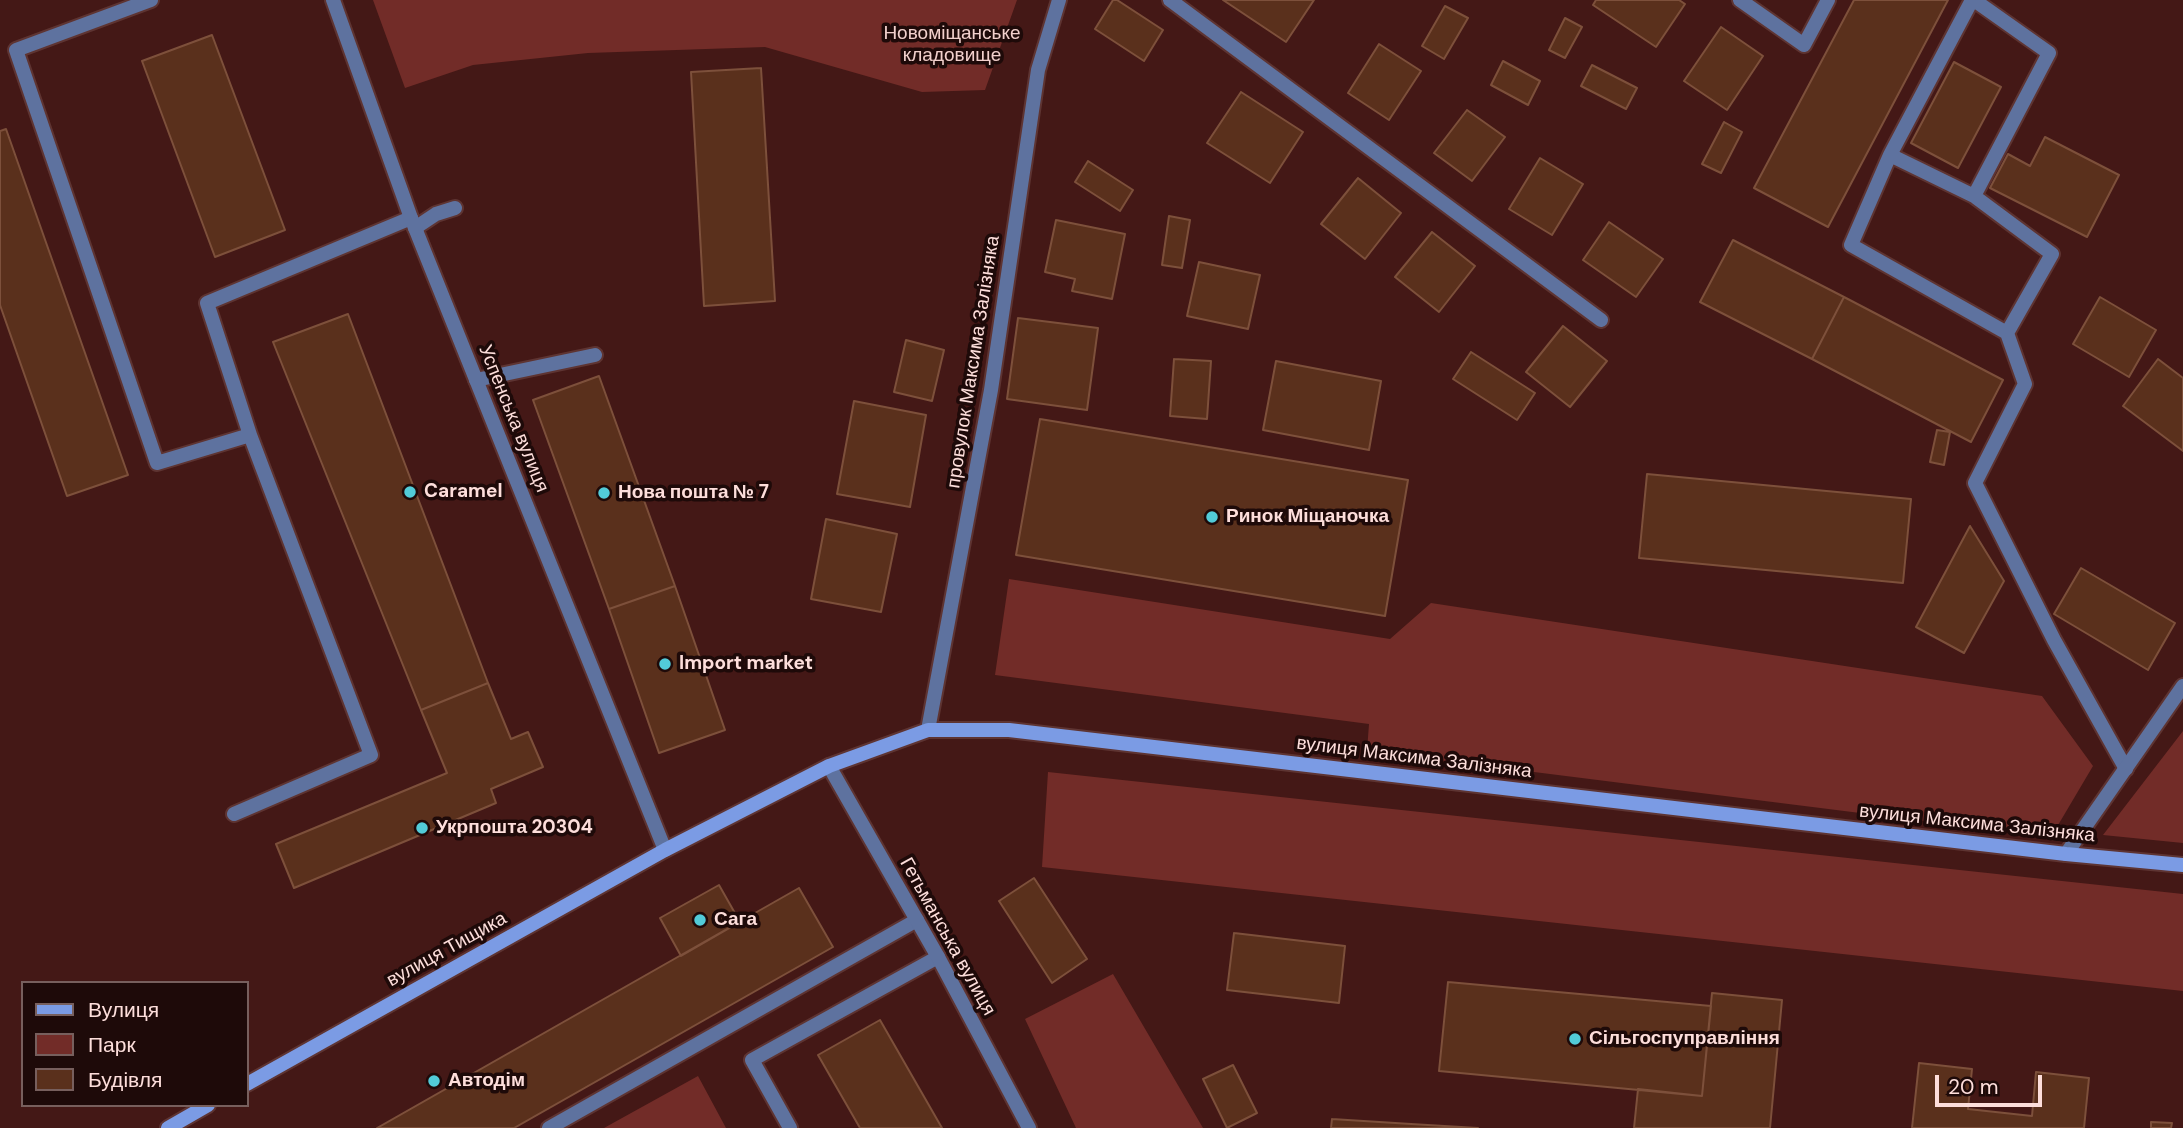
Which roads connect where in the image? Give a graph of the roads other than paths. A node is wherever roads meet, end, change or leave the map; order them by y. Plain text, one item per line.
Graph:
1 (151, 0) edge
2 (333, 0) edge
3 (1059, 0) edge
4 (1170, 0) edge
5 (1740, 0) edge
6 (1828, 0) edge
7 (1973, 0) edge
8 (1889, 155) junction
9 (1973, 196) junction
10 (455, 208) dead end
11 (413, 223) junction
12 (1601, 320) dead end
13 (2007, 333) junction
14 (595, 355) dead end
15 (476, 380) junction
16 (250, 435) junction
17 (2181, 693) edge
18 (928, 730) junction
19 (829, 766) junction
20 (2126, 769) junction
21 (234, 814) dead end
22 (665, 850) junction
23 (2066, 854) junction
24 (2183, 865) edge
25 (918, 920) junction
26 (938, 957) junction
27 (248, 1083) edge
28 (205, 1107) edge
29 (168, 1128) edge
30 (549, 1128) edge
31 (790, 1128) edge
32 (1029, 1128) edge

1 - 16 street
2 - 11 street, Успенська вулиця
3 - 18 street, провулок Максима Залізняка
4 - 12 street
5 - 6 street
7 - 8 street
7 - 9 street
8 - 9 street
8 - 13 street
9 - 13 street
10 - 11 street
11 - 15 street, Успенська вулиця
11 - 16 street
13 - 20 street
14 - 15 street
15 - 22 street, Успенська вулиця
16 - 21 street
17 - 20 street
18 - 19 main road, вулиця Максима Залізняка
18 - 23 main road, вулиця Максима Залізняка
19 - 22 main road, вулиця Максима Залізняка
19 - 25 street, Гетьманська вулиця
20 - 23 street
22 - 27 main road, вулиця Тищика
23 - 24 main road, вулиця Максима Залізняка
25 - 26 street, Гетьманська вулиця
25 - 30 street
26 - 31 street
26 - 32 street, Гетьманська вулиця
28 - 29 main road

